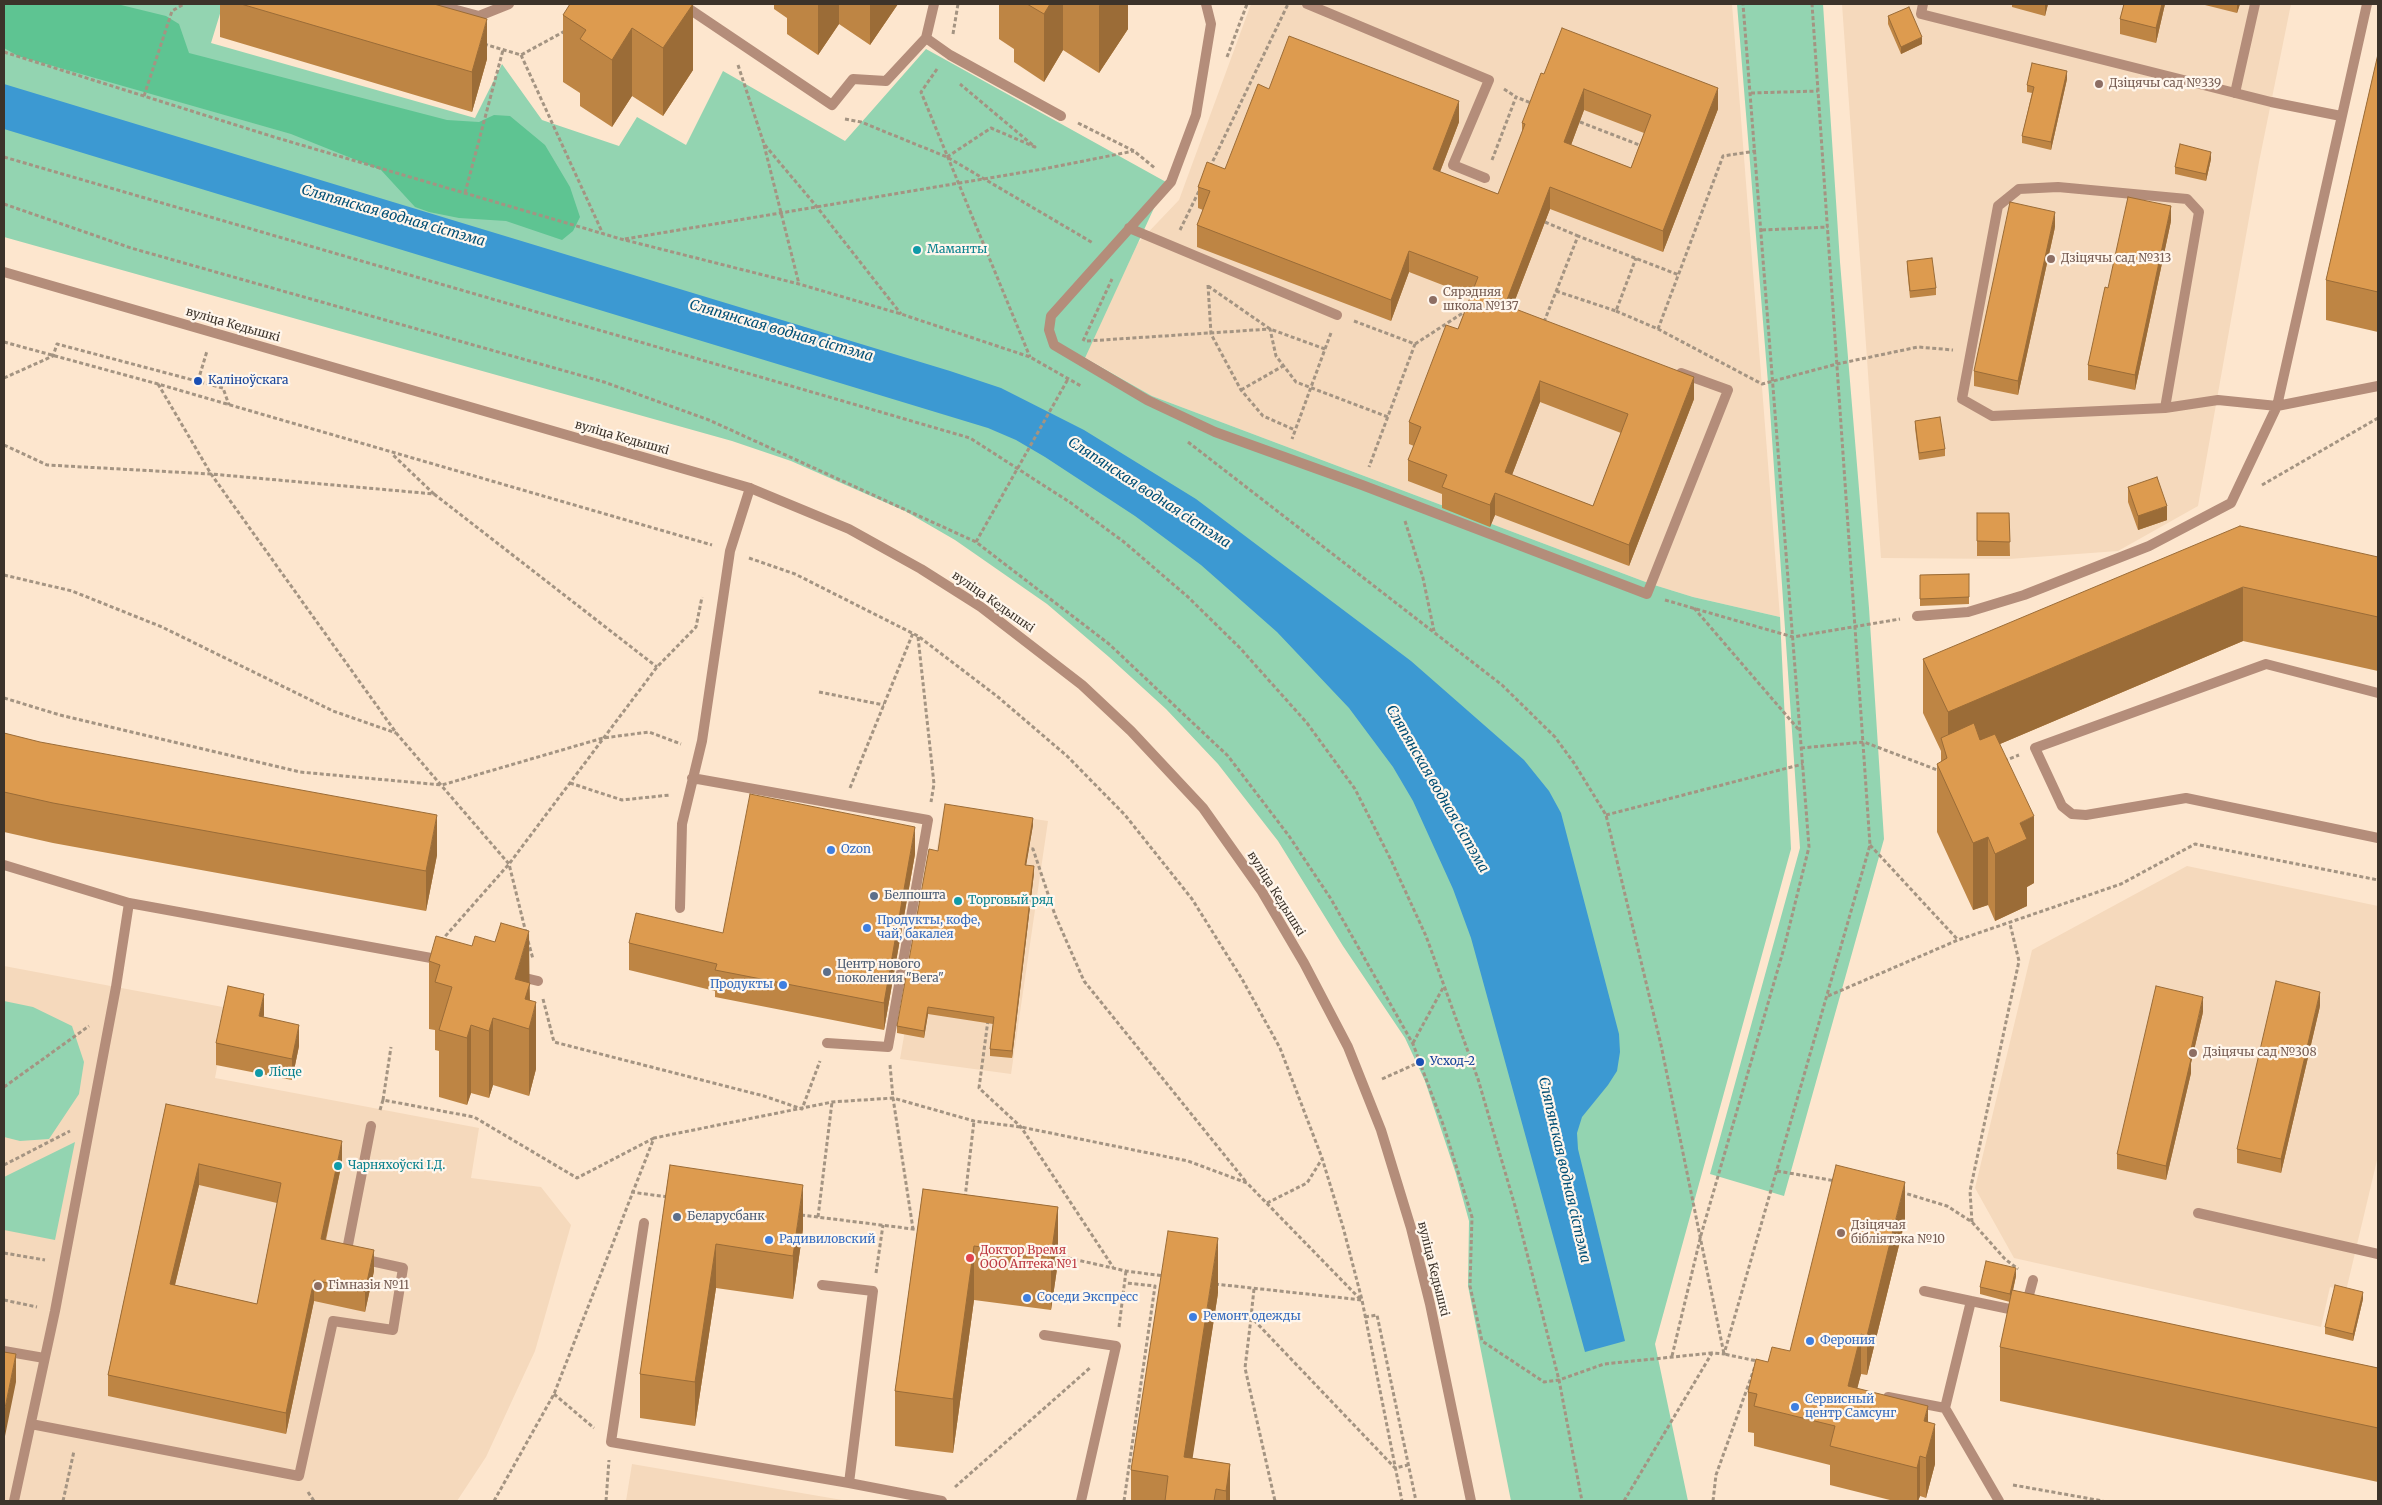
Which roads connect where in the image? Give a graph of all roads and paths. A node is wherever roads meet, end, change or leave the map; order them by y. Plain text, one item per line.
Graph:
1 (184, 4) edge
2 (434, 4) edge
3 (508, 4) edge
4 (682, 4) edge
5 (934, 4) edge
6 (1206, 4) edge
7 (1288, 4) edge
8 (1307, 4) edge
9 (1743, 4) edge
10 (1812, 4) edge
11 (1923, 4) edge
12 (2255, 4) edge
13 (2367, 4) edge
14 (572, 27) dead end
15 (926, 38) junction
16 (474, 42) edge
17 (503, 50) junction
18 (4, 52) edge
19 (521, 55) junction
20 (735, 57) dead end
21 (946, 73) dead end
22 (954, 79) dead end
23 (1818, 91) junction
24 (1751, 93) junction
25 (2235, 93) junction
26 (144, 96) junction
27 (1537, 105) edge
28 (1061, 116) dead end
29 (2341, 116) junction
30 (861, 122) dead end
31 (1580, 122) edge
32 (1084, 126) dead end
33 (764, 144) junction
34 (1647, 148) edge
35 (1134, 151) junction
36 (1756, 151) junction
37 (4, 157) edge
38 (947, 157) junction
39 (1207, 175) edge
40 (986, 178) junction
41 (1485, 178) joint
42 (1171, 182) junction
43 (958, 183) junction
44 (1202, 184) edge
45 (465, 193) junction
46 (4, 204) edge
47 (817, 206) junction
48 (781, 212) junction
49 (1545, 222) edge
50 (1129, 228) junction
51 (1828, 228) junction
52 (1762, 230) junction
53 (603, 234) junction
54 (1578, 236) junction
55 (621, 239) junction
56 (1172, 247) junction
57 (1108, 252) junction
58 (1636, 258) junction
59 (1210, 262) junction
60 (4, 272) edge
61 (1678, 275) junction
62 (800, 284) junction
63 (1208, 286) junction
64 (1556, 291) junction
65 (1476, 304) edge
66 (1616, 311) junction
67 (902, 314) junction
68 (1337, 315) junction
69 (1270, 329) junction
70 (1658, 329) junction
71 (1541, 330) edge
72 (212, 332) junction
73 (1211, 334) junction
74 (1083, 341) dead end
75 (4, 342) edge
76 (1415, 344) junction
77 (1324, 349) junction
78 (1971, 352) junction
79 (53, 356) junction
80 (1030, 357) junction
81 (1837, 364) junction
82 (1283, 366) junction
83 (1672, 369) edge
84 (4, 378) edge
85 (1068, 379) junction
86 (198, 381) junction
87 (1773, 381) junction
88 (158, 384) junction
89 (2378, 386) edge
90 (1085, 388) dead end
91 (1310, 388) junction
92 (1241, 390) junction
93 (229, 405) junction
94 (2277, 406) junction
95 (2165, 408) junction
96 (1388, 417) junction
97 (2378, 418) edge
98 (1179, 438) dead end
99 (4, 445) edge
100 (390, 452) junction
101 (1017, 468) junction
102 (211, 474) junction
103 (1362, 485) junction
104 (750, 488) junction
105 (434, 494) junction
106 (1398, 499) junction
107 (2231, 503) junction
108 (976, 542) junction
109 (712, 544) junction
110 (730, 551) junction
111 (710, 554) dead end
112 (4, 576) edge
113 (703, 590) dead end
114 (1647, 594) junction
115 (1693, 608) junction
116 (1917, 616) joint
117 (1856, 628) junction
118 (1434, 632) junction
119 (913, 634) junction
120 (918, 636) junction
121 (1793, 637) junction
122 (657, 666) junction
123 (819, 692) dead end
124 (2378, 693) edge
125 (884, 705) junction
126 (1800, 731) junction
127 (397, 734) junction
128 (1864, 742) junction
129 (1801, 748) junction
130 (2035, 748) junction
131 (1802, 764) junction
132 (1998, 764) edge
133 (1944, 772) edge
134 (692, 778) junction
135 (570, 783) junction
136 (688, 793) junction
137 (843, 806) junction
138 (1606, 815) junction
139 (928, 820) junction
140 (2378, 838) edge
141 (1870, 845) junction
142 (510, 864) junction
143 (4, 865) edge
144 (2378, 880) edge
145 (129, 903) junction
146 (680, 908) dead end
147 (2010, 924) junction
148 (1958, 940) junction
149 (427, 957) junction
150 (455, 963) edge
151 (510, 975) edge
152 (538, 981) junction
153 (1444, 986) junction
154 (1828, 997) junction
155 (111, 1010) junction
156 (989, 1010) edge
157 (827, 1043) joint
158 (1413, 1044) junction
159 (391, 1047) dead end
160 (888, 1047) junction
161 (1420, 1062) junction
162 (1364, 1086) junction
163 (4, 1087) edge
164 (893, 1098) junction
165 (383, 1100) junction
166 (832, 1102) junction
167 (802, 1109) junction
168 (92, 1117) junction
169 (974, 1120) junction
170 (370, 1126) joint
171 (1021, 1127) junction
172 (654, 1138) junction
173 (1322, 1158) junction
174 (4, 1165) edge
175 (1777, 1171) junction
176 (1835, 1181) junction
177 (1844, 1183) edge
178 (1833, 1186) edge
179 (632, 1192) junction
180 (1898, 1192) edge
181 (671, 1198) edge
182 (1267, 1203) junction
183 (964, 1207) edge
184 (2198, 1213) dead end
185 (798, 1214) edge
186 (818, 1217) junction
187 (1972, 1222) junction
188 (644, 1223) dead end
189 (883, 1226) junction
190 (913, 1230) junction
191 (923, 1231) edge
192 (1701, 1235) junction
193 (4, 1253) edge
194 (1046, 1253) edge
195 (2378, 1254) edge
196 (63, 1264) junction
197 (1112, 1267) junction
198 (1126, 1271) junction
199 (1166, 1277) edge
200 (2032, 1280) joint
201 (1205, 1282) edge
202 (1126, 1283) junction
203 (822, 1285) dead end
204 (1254, 1289) junction
205 (873, 1291) junction
206 (1924, 1291) dead end
207 (4, 1300) edge
208 (1362, 1300) junction
209 (1970, 1301) junction
210 (55, 1311) junction
211 (1251, 1317) junction
212 (1365, 1317) junction
213 (1044, 1336) dead end
214 (1116, 1346) junction
215 (4, 1351) edge
216 (1712, 1353) junction
217 (1724, 1354) junction
218 (1672, 1356) junction
219 (44, 1358) junction
220 (1757, 1361) junction
221 (1766, 1364) edge
222 (1559, 1380) junction
223 (554, 1394) junction
224 (1888, 1397) edge
225 (1945, 1408) junction
226 (30, 1424) junction
227 (78, 1434) junction
228 (611, 1442) junction
229 (1408, 1465) junction
230 (1395, 1468) junction
231 (1988, 1481) junction
232 (849, 1483) junction
233 (14, 1501) edge
234 (63, 1501) edge
235 (494, 1501) edge
236 (606, 1501) edge
237 (941, 1501) edge
238 (1081, 1501) edge
239 (1124, 1501) edge
240 (1275, 1501) edge
241 (1402, 1501) edge
242 (1416, 1501) edge
243 (1471, 1501) edge
244 (1582, 1501) edge
245 (1624, 1501) edge
246 (1713, 1501) edge
247 (2000, 1501) edge
248 (2103, 1501) edge

1 - 26 path
2 - 3 street
4 - 15 street
5 - 15 street
6 - 42 street
7 - 39 path
8 - 41 street
9 - 24 path
10 - 23 path
11 - 25 street
12 - 25 street
13 - 29 street
14 - 19 path
15 - 28 street
16 - 17 path
17 - 19 path
17 - 45 path
18 - 26 path
19 - 53 path
20 - 33 path
21 - 38 path
22 - 38 path
23 - 24 path
23 - 51 path
24 - 36 path
25 - 29 street
26 - 45 path
27 - 41 path
29 - 94 street
30 - 38 path
31 - 34 path
32 - 35 path
33 - 47 path
33 - 48 path
35 - 40 path
35 - 42 path
36 - 52 path
36 - 61 path
37 - 101 path
38 - 40 path
38 - 43 path
40 - 43 path
40 - 57 path
42 - 50 street
43 - 47 path
43 - 80 path
44 - 56 path
45 - 53 path
46 - 108 path
47 - 48 path
47 - 67 path
48 - 55 path
48 - 62 path
49 - 54 path
50 - 56 street
50 - 57 street
51 - 52 path
51 - 81 path
52 - 87 path
53 - 55 path
54 - 58 path
54 - 64 path
55 - 62 path
56 - 59 street
57 - 103 street
58 - 61 path
58 - 66 path
59 - 63 path
59 - 68 street
60 - 72 street, вуліца Кедышкі
61 - 70 path
62 - 67 path
63 - 69 path
63 - 73 path
64 - 66 path
64 - 71 path
65 - 76 path
66 - 70 path
67 - 80 path
68 - 76 path
68 - 77 path
69 - 73 path
69 - 77 path
69 - 82 path
70 - 87 path
72 - 86 path
72 - 104 street, вуліца Кедышкі
73 - 74 path
73 - 92 path
75 - 79 path
76 - 96 path
77 - 91 path
78 - 81 path
78 - 95 street
78 - 95 street
79 - 84 path
79 - 86 path
79 - 88 path
80 - 85 path
81 - 87 path
81 - 117 path
82 - 91 path
82 - 92 path
83 - 114 street
85 - 90 path
85 - 101 path
86 - 93 path
87 - 121 path
88 - 93 path
88 - 102 path
89 - 94 street
91 - 92 path
91 - 96 path
93 - 100 path
94 - 95 street
94 - 107 street
96 - 103 path
97 - 107 path
98 - 118 path
99 - 102 path
100 - 105 path
100 - 109 path
101 - 108 path
101 - 153 path
102 - 105 path
102 - 127 path
103 - 106 street
104 - 110 street
104 - 162 street, вуліца Кедышкі
105 - 122 path
106 - 114 street
106 - 118 path
107 - 116 street
108 - 158 path
109 - 110 path
109 - 111 path
110 - 119 path
110 - 134 street
112 - 127 path
113 - 122 path
114 - 115 path
115 - 121 path
115 - 126 path
116 - 117 path
117 - 121 path
117 - 128 path
118 - 138 path
119 - 120 path
119 - 125 path
120 - 139 path
120 - 173 path
121 - 126 path
122 - 135 path
123 - 125 path
124 - 130 street
125 - 137 path
126 - 129 path
127 - 142 path
128 - 129 path
128 - 133 path
128 - 141 path
129 - 131 path
130 - 132 path
130 - 140 street
131 - 138 path
131 - 192 path
134 - 136 street
134 - 137 street
135 - 136 path
135 - 142 path
136 - 146 street
137 - 139 street
138 - 192 path
139 - 160 street
141 - 148 path
141 - 154 path
142 - 149 path
142 - 152 path
143 - 145 street
144 - 147 path
145 - 149 street
145 - 155 street
147 - 148 path
147 - 187 path
148 - 154 path
149 - 150 street
151 - 152 street
152 - 167 path
153 - 158 path
153 - 222 path
154 - 175 path
155 - 163 path
155 - 168 street
156 - 171 path
157 - 160 street
157 - 167 path
158 - 161 path
159 - 165 path
160 - 164 path
161 - 162 path
161 - 222 path
162 - 243 street, вуліца Кедышкі
164 - 166 path
164 - 169 path
164 - 190 path
165 - 170 path
165 - 172 path
166 - 167 path
166 - 186 path
167 - 172 path
168 - 174 path
168 - 196 street
169 - 171 path
169 - 183 path
170 - 227 street
171 - 182 path
171 - 197 path
172 - 179 path
173 - 182 path
173 - 208 path
175 - 176 path
175 - 217 path
176 - 177 path
176 - 178 path
179 - 181 path
179 - 223 path
180 - 187 path
182 - 208 path
184 - 195 street
185 - 186 path
186 - 189 path
187 - 200 path
188 - 228 street
189 - 190 path
189 - 205 path
190 - 191 path
192 - 217 path
192 - 218 path
193 - 196 path
194 - 197 path
196 - 210 street
197 - 198 path
198 - 199 path
198 - 202 path
200 - 209 street
201 - 204 path
202 - 214 path
202 - 239 path
203 - 205 street
204 - 208 path
204 - 211 path
205 - 232 street
206 - 209 street
207 - 210 path
208 - 212 path
209 - 225 street
210 - 219 street
211 - 230 path
211 - 240 path
212 - 229 path
212 - 230 path
213 - 214 street
214 - 237 path
214 - 238 street
215 - 219 street
216 - 217 path
216 - 218 path
216 - 245 path
217 - 220 path
218 - 222 path
219 - 226 street
220 - 221 path
220 - 246 path
222 - 244 path
223 - 228 path
223 - 235 path
224 - 225 street
225 - 231 street
226 - 227 street
226 - 233 street
227 - 234 path
228 - 232 street
228 - 236 path
229 - 230 path
229 - 242 path
230 - 241 path
231 - 247 street
231 - 248 path
232 - 237 street

